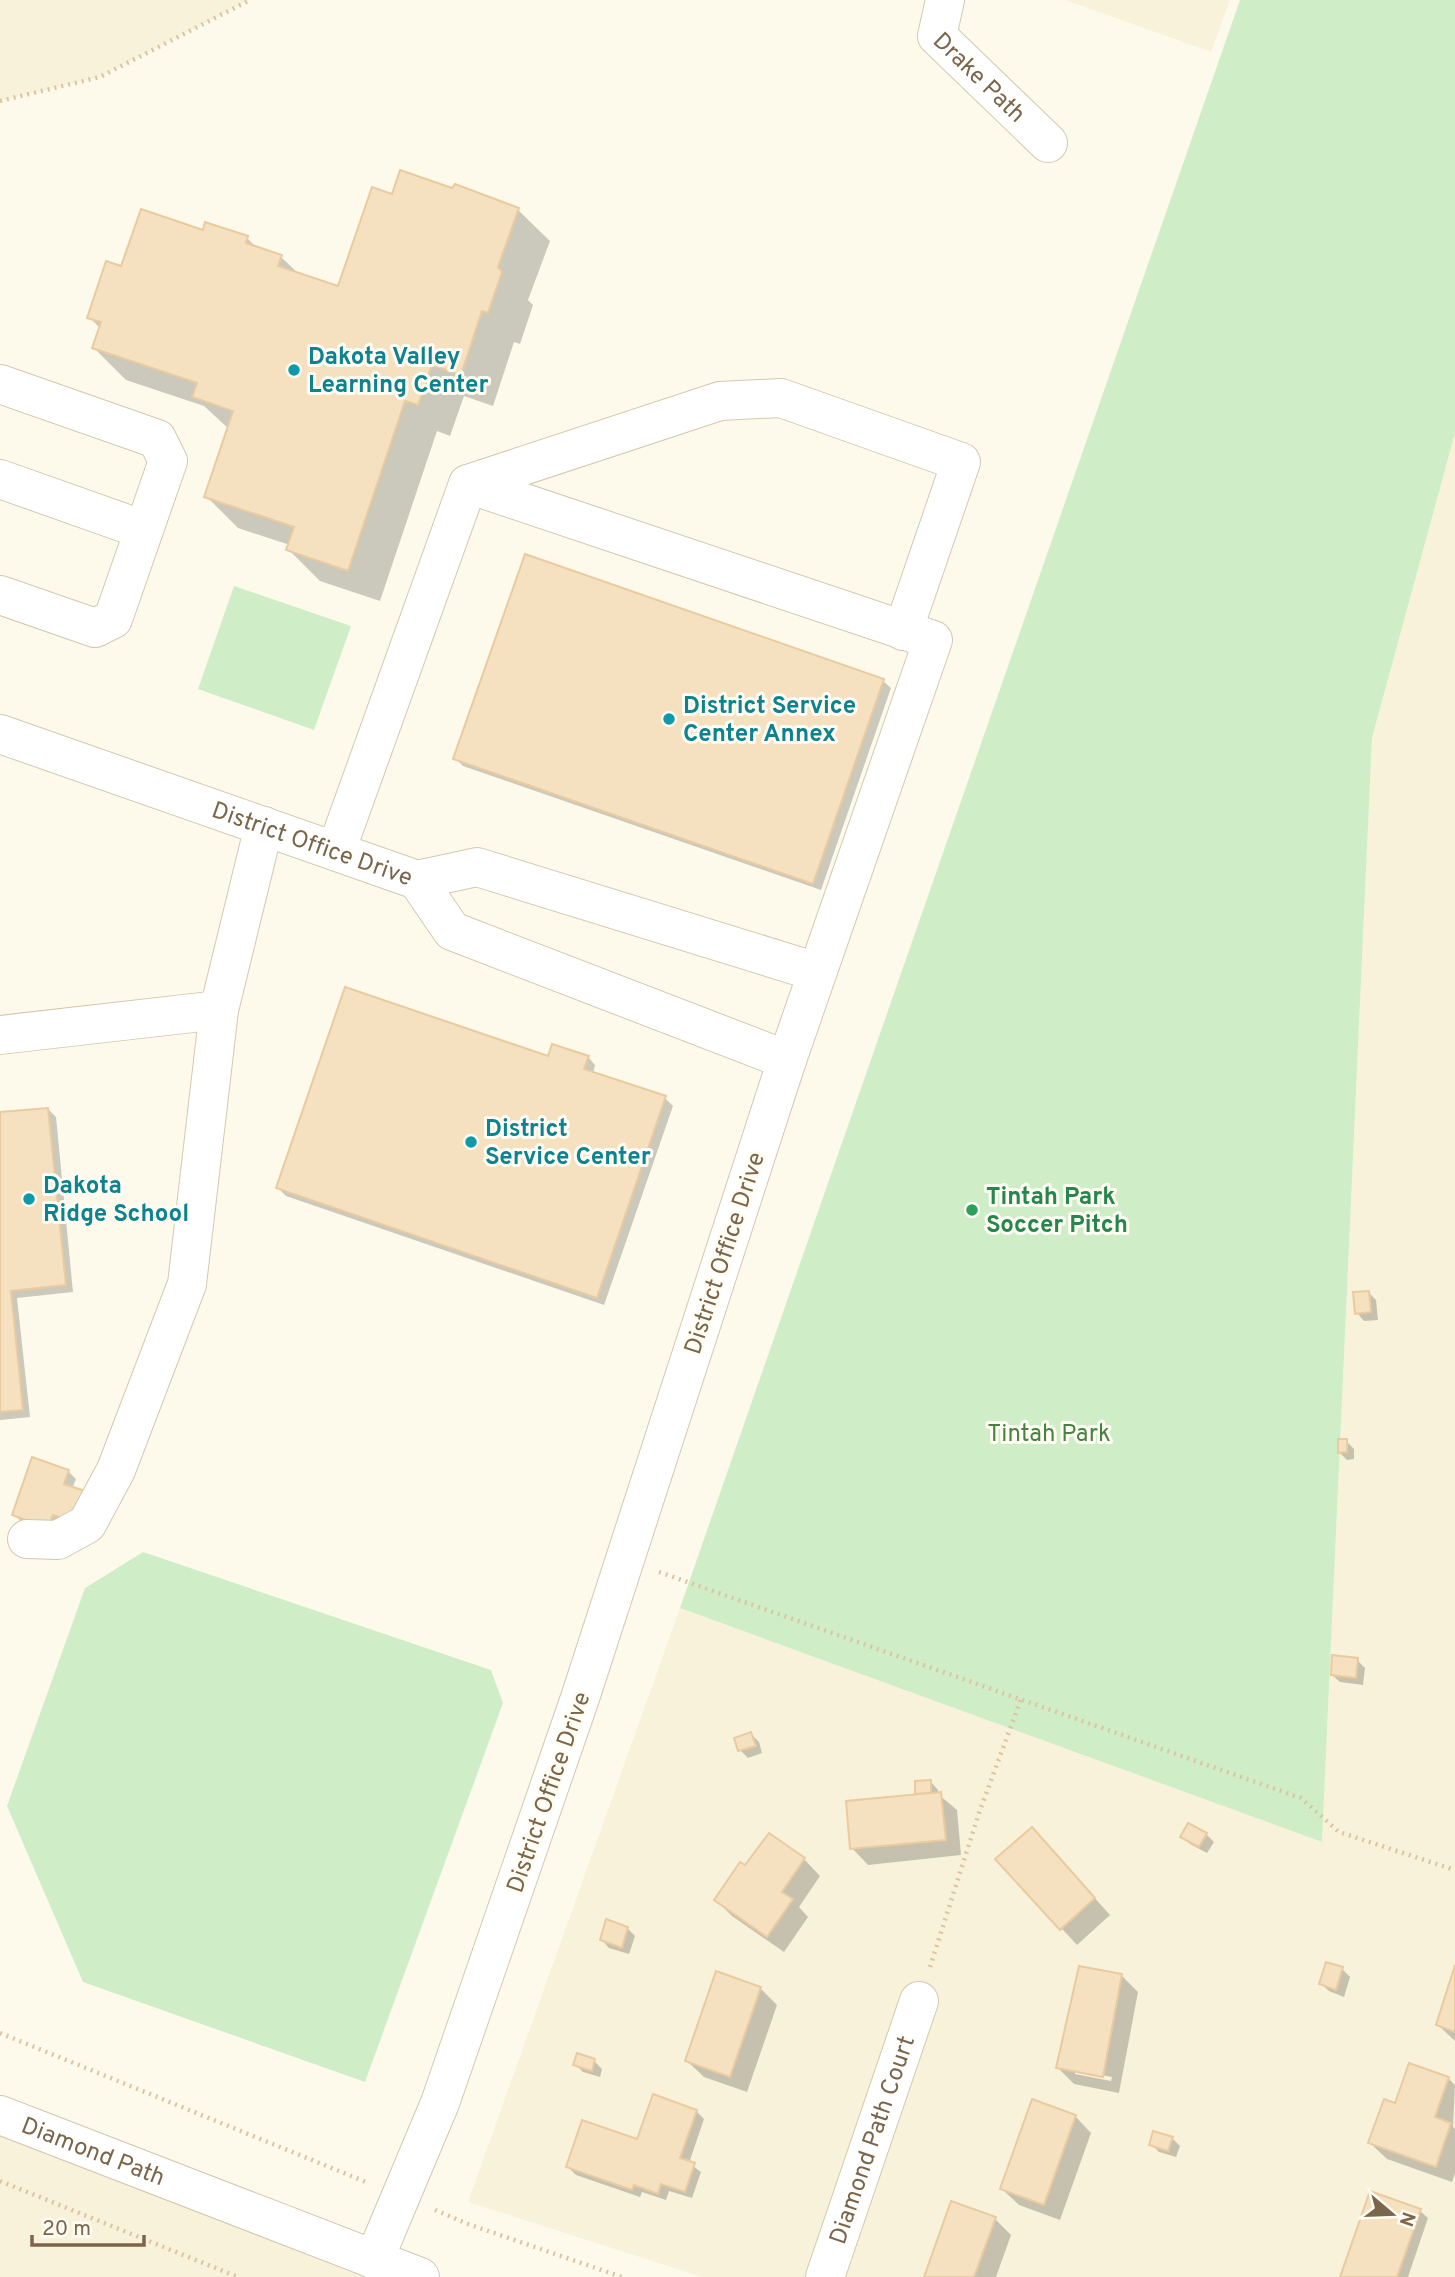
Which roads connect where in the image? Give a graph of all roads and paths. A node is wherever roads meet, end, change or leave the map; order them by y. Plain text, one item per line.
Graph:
1 (250, 0) edge
2 (944, 0) edge
3 (0, 101) edge
4 (1048, 144) dead end
5 (0, 384) edge
6 (0, 479) edge
7 (468, 484) junction
8 (144, 530) junction
9 (0, 595) edge
10 (903, 631) junction
11 (0, 734) edge
12 (264, 826) junction
13 (336, 851) junction
14 (417, 880) junction
15 (817, 972) junction
16 (219, 1010) junction
17 (0, 1035) edge
18 (787, 1059) junction
19 (27, 1539) dead end
20 (624, 1564) junction
21 (1021, 1699) junction
22 (1455, 1870) edge
23 (919, 2001) joint
24 (0, 2033) edge
25 (0, 2115) edge
26 (0, 2181) edge
27 (401, 2196) junction
28 (374, 2260) junction
29 (238, 2277) edge
30 (420, 2277) edge
31 (622, 2277) edge
32 (825, 2277) edge

1 - 3 path
2 - 4 street, Drake Path
5 - 8 street
6 - 8 street
7 - 10 street
7 - 10 street
7 - 13 street
8 - 9 street
10 - 15 street
11 - 12 street, District Office Drive
12 - 13 street, District Office Drive
12 - 16 street
13 - 14 street, District Office Drive
14 - 15 street
14 - 18 street, District Office Drive
15 - 18 street
16 - 17 street
16 - 19 street
18 - 20 street, District Office Drive
20 - 21 path
20 - 27 street, District Office Drive
21 - 22 path
21 - 23 path
23 - 32 street, Diamond Path Court
24 - 27 path
25 - 28 street, Diamond Path
26 - 29 path
27 - 28 street, District Office Drive
27 - 31 path
28 - 30 street, Diamond Path

